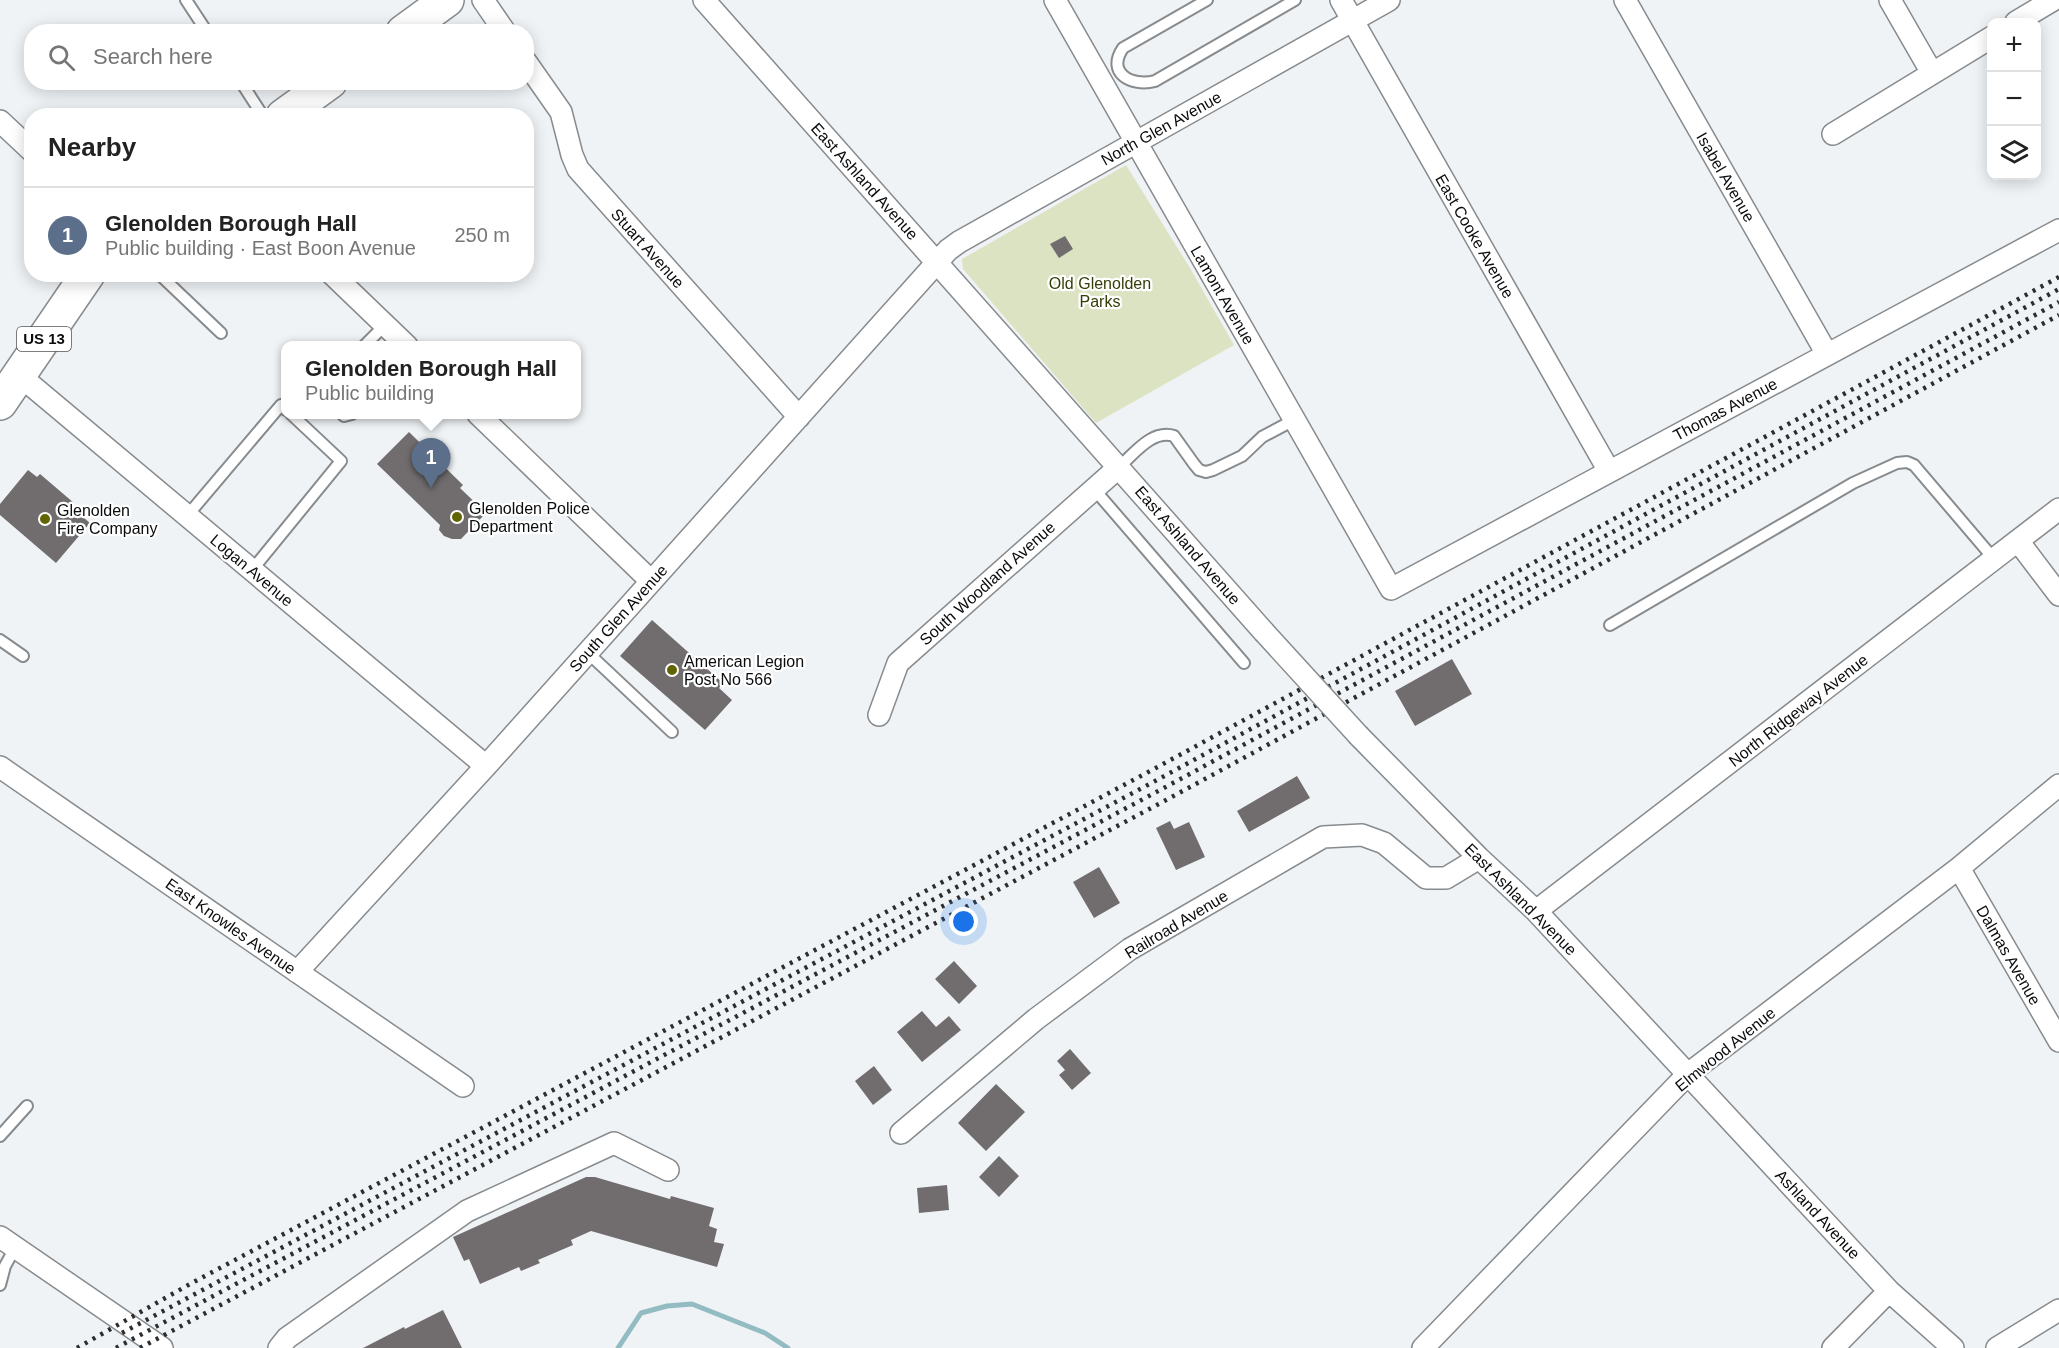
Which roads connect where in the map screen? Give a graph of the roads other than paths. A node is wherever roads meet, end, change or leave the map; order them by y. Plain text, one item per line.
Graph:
1 (186, 0) edge
2 (447, 0) edge
3 (483, 0) edge
4 (704, 0) edge
5 (1055, 0) edge
6 (1207, 0) edge
7 (1295, 0) edge
8 (1341, 0) edge
9 (1389, 0) edge
10 (1625, 0) edge
11 (1890, 0) edge
12 (2053, 0) edge
13 (2023, 18) edge
14 (1352, 20) junction
15 (202, 24) edge
16 (414, 24) edge
17 (500, 24) edge
18 (1987, 40) edge
19 (534, 73) edge
20 (1932, 73) junction
21 (1110, 75) junction
22 (246, 90) edge
23 (319, 90) edge
24 (258, 108) edge
25 (294, 108) edge
26 (0, 121) edge
27 (1833, 134) dead end
28 (1136, 142) junction
29 (24, 144) edge
30 (2059, 230) edge
31 (937, 262) junction
32 (83, 282) edge
33 (167, 282) edge
34 (341, 282) edge
35 (385, 325) junction
36 (221, 333) dead end
37 (368, 341) edge
38 (402, 341) edge
39 (1827, 354) junction
40 (19, 375) junction
41 (0, 403) edge
42 (281, 405) edge
43 (799, 417) junction
44 (296, 419) edge
45 (483, 419) edge
46 (1294, 420) junction
47 (1119, 467) junction
48 (1609, 471) junction
49 (1094, 489) junction
50 (2059, 509) edge
51 (187, 516) junction
52 (2018, 541) junction
53 (1994, 559) junction
54 (252, 570) junction
55 (651, 581) junction
56 (1391, 589) joint
57 (2059, 595) edge
58 (1610, 625) dead end
59 (0, 640) edge
60 (587, 652) junction
61 (23, 656) dead end
62 (1244, 663) dead end
63 (879, 715) dead end
64 (672, 732) dead end
65 (486, 766) junction
66 (0, 767) edge
67 (2059, 785) edge
68 (1479, 858) junction
69 (1959, 868) junction
70 (1536, 911) junction
71 (297, 972) junction
72 (2059, 1041) edge
73 (1688, 1074) junction
74 (463, 1086) dead end
75 (27, 1106) dead end
76 (901, 1133) dead end
77 (0, 1136) edge
78 (668, 1170) dead end
79 (7, 1242) edge
80 (0, 1285) edge
81 (1889, 1291) junction
82 (2059, 1310) edge
83 (162, 1348) edge
84 (279, 1348) edge
85 (1423, 1348) edge
86 (1833, 1348) edge
87 (1953, 1348) edge
88 (1997, 1348) edge

1 - 15 lane
2 - 16 main road
3 - 17 street
4 - 31 street, East Ashland Avenue
5 - 21 street, Lamont Avenue
6 - 21 lane
7 - 21 lane
8 - 14 street, East Cooke Avenue
9 - 14 street, North Glen Avenue
10 - 39 street, Isabel Avenue
11 - 20 street
12 - 13 street
14 - 28 street, North Glen Avenue
14 - 48 street, East Cooke Avenue
18 - 20 street
19 - 43 street, Stuart Avenue
20 - 27 street
21 - 28 street, Lamont Avenue
22 - 24 lane
23 - 25 main road
26 - 29 street
28 - 31 street, North Glen Avenue
28 - 46 street, Lamont Avenue
30 - 39 street, Thomas Avenue
31 - 43 street, South Glen Avenue
31 - 47 street, East Ashland Avenue
32 - 40 main road, US 13
33 - 36 lane
34 - 35 street
35 - 37 lane
35 - 38 street
39 - 48 street, Thomas Avenue
40 - 41 main road, US 13
40 - 51 street, Logan Avenue
42 - 51 lane
43 - 55 street, South Glen Avenue
44 - 54 lane
45 - 55 street
46 - 47 lane
46 - 56 street, Lamont Avenue
47 - 49 street, South Woodland Avenue
47 - 68 street, East Ashland Avenue, bridge
48 - 56 street, Thomas Avenue
49 - 62 lane
49 - 63 street, South Woodland Avenue
50 - 52 street, North Ridgeway Avenue
51 - 54 street, Logan Avenue
52 - 53 street, North Ridgeway Avenue
52 - 57 street
53 - 58 lane
53 - 70 street, North Ridgeway Avenue
54 - 65 street, Logan Avenue
55 - 60 street, South Glen Avenue
59 - 61 lane
60 - 64 lane
60 - 65 street, South Glen Avenue
65 - 71 street, South Glen Avenue
66 - 71 street, East Knowles Avenue
67 - 69 street, Elmwood Avenue
68 - 70 street, East Ashland Avenue
68 - 76 street, Railroad Avenue
69 - 72 street, Dalmas Avenue
69 - 73 street, Elmwood Avenue
70 - 73 street, East Ashland Avenue
71 - 74 street, East Knowles Avenue
73 - 81 street, Ashland Avenue
73 - 85 street, Elmwood Avenue
75 - 77 lane
78 - 84 street
79 - 80 lane
79 - 83 street
81 - 86 street
81 - 87 street, Ashland Avenue
82 - 88 street

